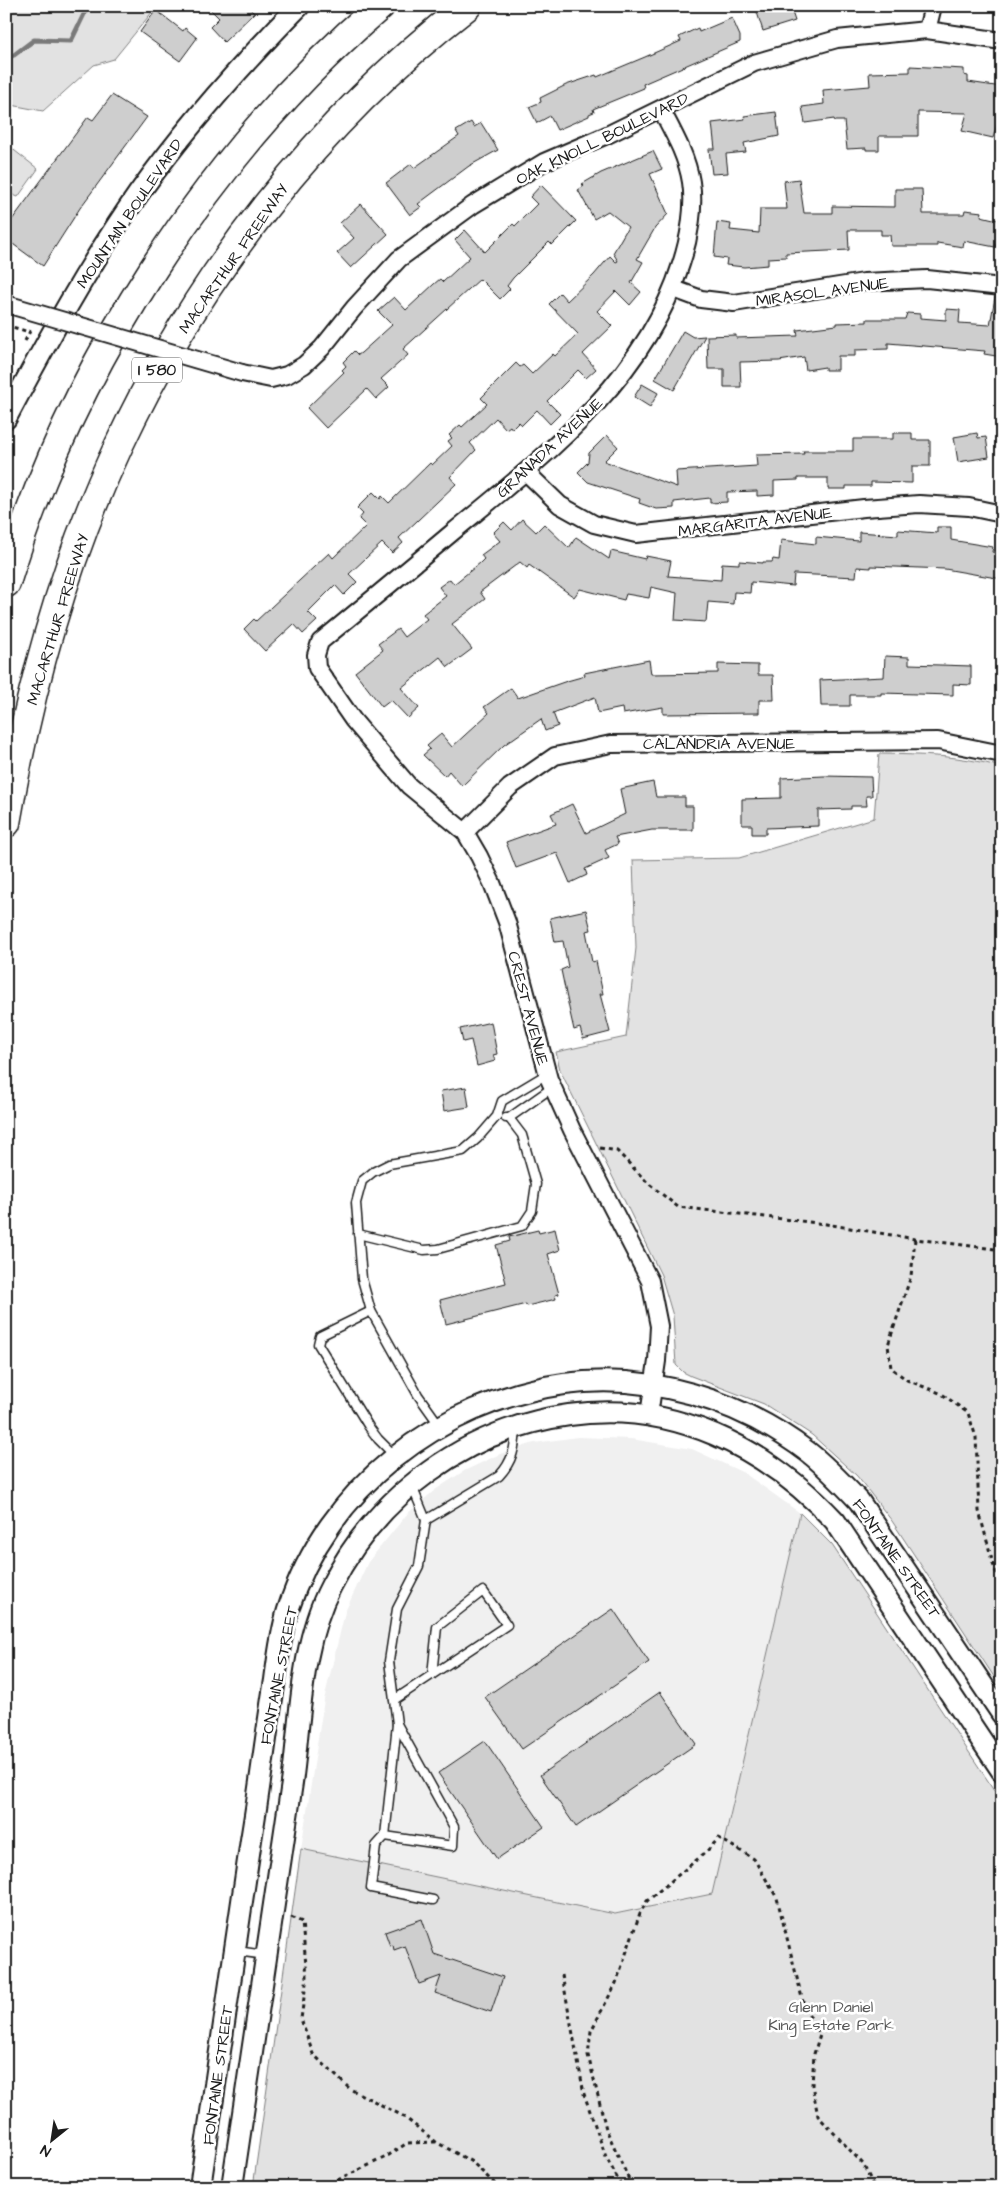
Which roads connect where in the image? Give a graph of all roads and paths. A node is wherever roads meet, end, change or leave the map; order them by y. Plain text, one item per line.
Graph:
1 (380, 6) edge
2 (467, 6) edge
3 (933, 6) edge
4 (297, 7) edge
5 (927, 30) junction
6 (1002, 41) edge
7 (661, 109) junction
8 (1002, 287) edge
9 (674, 289) junction
10 (6, 304) edge
11 (6, 325) edge
12 (29, 332) dead end
13 (6, 418) edge
14 (526, 472) junction
15 (1002, 514) edge
16 (6, 583) edge
17 (320, 642) joint
18 (1002, 754) edge
19 (6, 823) edge
20 (465, 832) junction
21 (550, 1080) junction
22 (497, 1116) junction
23 (509, 1118) junction
24 (580, 1144) junction
25 (358, 1234) junction
26 (915, 1239) junction
27 (1002, 1250) edge
28 (371, 1311) junction
29 (653, 1384) junction
30 (649, 1416) junction
31 (440, 1426) junction
32 (516, 1426) junction
33 (395, 1456) junction
34 (412, 1486) junction
35 (426, 1520) junction
36 (1002, 1586) edge
37 (432, 1675) junction
38 (394, 1700) junction
39 (1002, 1714) edge
40 (397, 1724) junction
41 (1002, 1771) edge
42 (385, 1836) junction
43 (434, 1900) dead end
44 (273, 1908) junction
45 (235, 1951) junction
46 (266, 1956) junction
47 (562, 1975) dead end
48 (436, 2142) junction
49 (200, 2187) edge
50 (232, 2187) edge
51 (323, 2187) edge
52 (504, 2187) edge
53 (622, 2187) edge
54 (630, 2187) edge
55 (874, 2187) edge

1 - 16 highway
2 - 19 highway, MACARTHUR FREEWAY / I 580
3 - 5 street
4 - 13 street, MOUNTAIN BOULEVARD
5 - 6 street, OAK KNOLL BOULEVARD
5 - 7 street, OAK KNOLL BOULEVARD
7 - 9 street, GRANADA AVENUE
7 - 10 street, OAK KNOLL BOULEVARD, bridge
8 - 9 street, MIRASOL AVENUE
9 - 14 street, GRANADA AVENUE
11 - 12 path
14 - 15 street, MARGARITA AVENUE
14 - 17 street, GRANADA AVENUE
17 - 20 street, CREST AVENUE
18 - 20 street, CALANDRIA AVENUE
20 - 21 street, CREST AVENUE
21 - 22 lane
21 - 23 lane
21 - 24 street, CREST AVENUE
22 - 23 lane
22 - 25 lane
23 - 25 lane
24 - 26 path
24 - 29 street, CREST AVENUE
25 - 28 lane
26 - 27 path
26 - 36 path
28 - 31 lane
28 - 33 lane
29 - 30 street, CREST AVENUE
29 - 31 street, FONTAINE STREET
29 - 39 street, FONTAINE STREET
30 - 32 street, FONTAINE STREET
30 - 41 street, FONTAINE STREET
31 - 33 street, FONTAINE STREET
32 - 34 street, FONTAINE STREET
32 - 35 lane
33 - 45 street, FONTAINE STREET
34 - 35 lane
34 - 44 street, FONTAINE STREET
35 - 38 lane
37 - 37 lane
37 - 38 lane
38 - 40 lane
40 - 42 lane
40 - 42 lane
42 - 43 lane
44 - 46 street, FONTAINE STREET
44 - 48 path
45 - 46 lane
45 - 49 street, FONTAINE STREET
46 - 50 street, FONTAINE STREET
47 - 53 path
48 - 51 path
48 - 52 path
54 - 55 path

